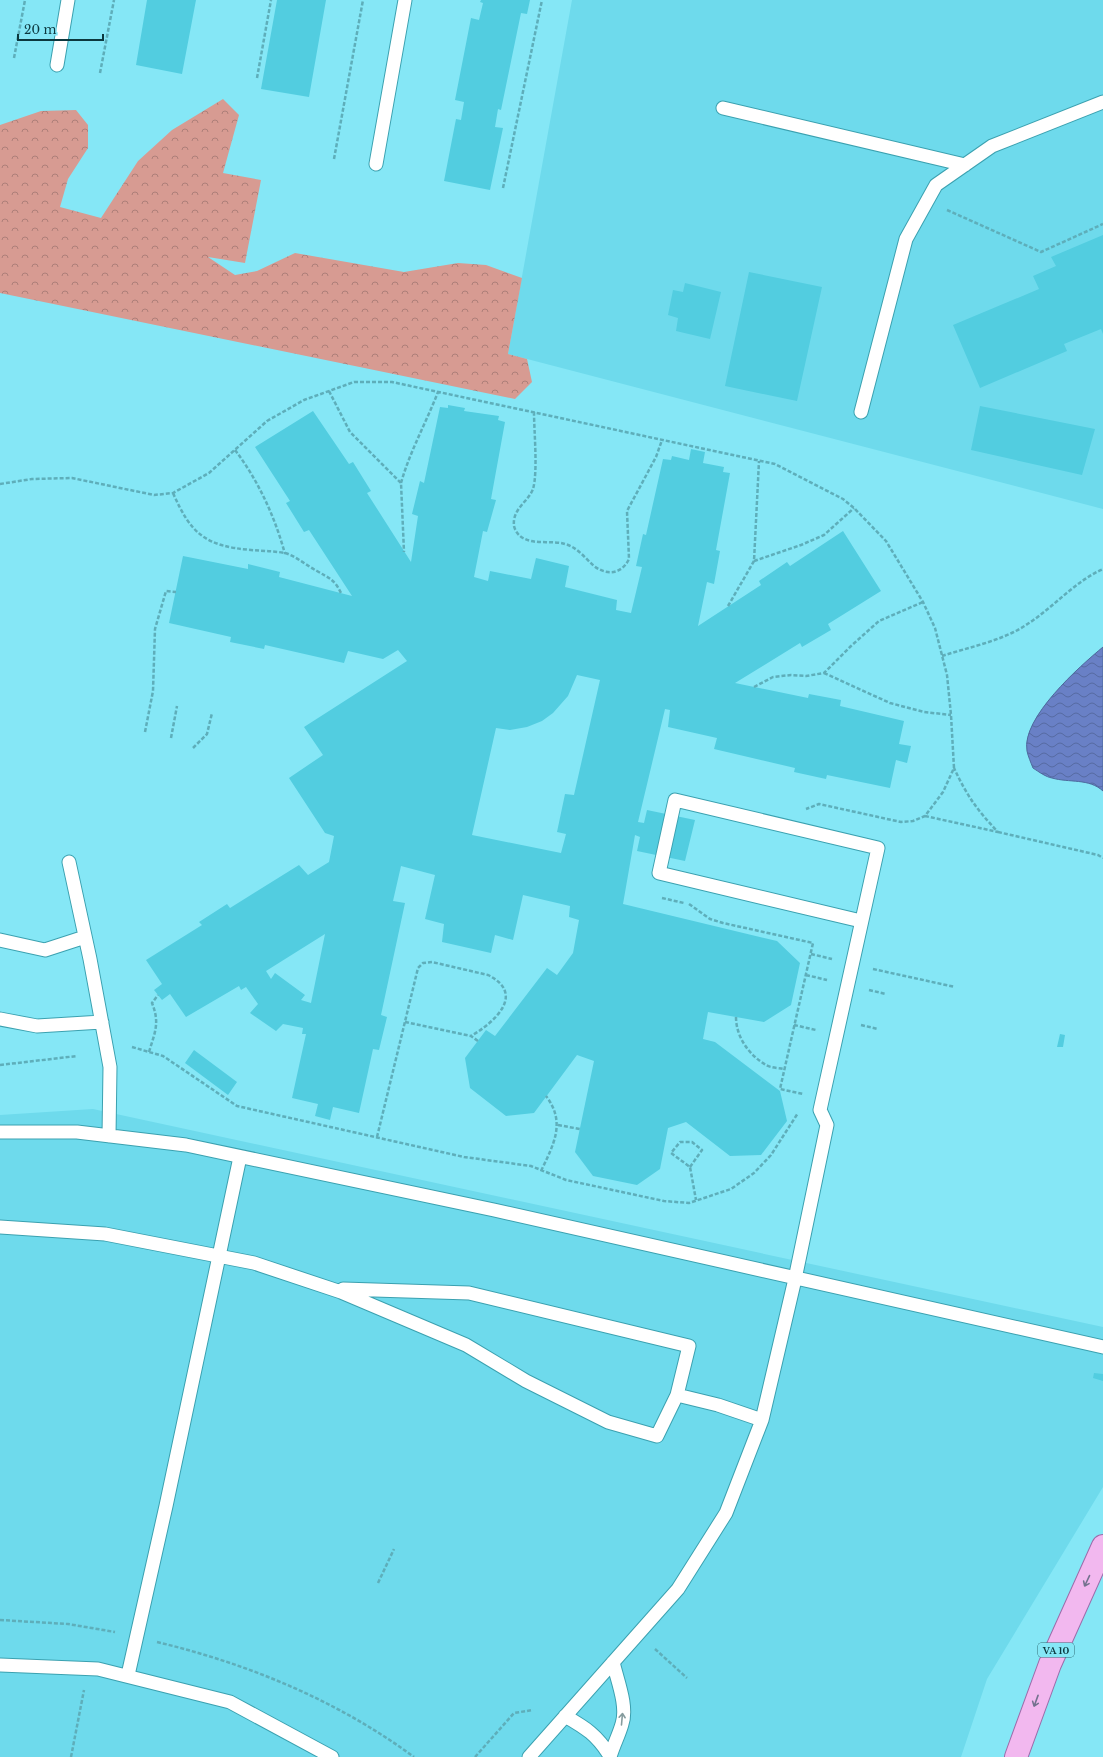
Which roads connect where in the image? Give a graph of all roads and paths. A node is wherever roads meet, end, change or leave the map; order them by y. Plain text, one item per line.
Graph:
1 (25, 0) edge
2 (68, 0) edge
3 (114, 0) edge
4 (271, 0) edge
5 (363, 0) edge
6 (405, 0) edge
7 (542, 0) edge
8 (14, 58) dead end
9 (56, 65) dead end
10 (100, 71) dead end
11 (257, 78) dead end
12 (1103, 102) edge
13 (722, 108) dead end
14 (335, 157) dead end
15 (376, 164) dead end
16 (964, 165) junction
17 (503, 188) dead end
18 (953, 213) dead end
19 (1103, 224) edge
20 (329, 391) junction
21 (438, 392) junction
22 (534, 412) junction
23 (861, 412) dead end
24 (662, 440) junction
25 (235, 450) junction
26 (759, 461) junction
27 (401, 483) junction
28 (0, 484) edge
29 (173, 493) junction
30 (854, 508) junction
31 (404, 552) dead end
32 (285, 554) junction
33 (754, 561) junction
34 (1103, 569) edge
35 (176, 592) dead end
36 (341, 593) dead end
37 (923, 602) junction
38 (728, 606) dead end
39 (942, 656) junction
40 (824, 673) junction
41 (754, 687) dead end
42 (177, 706) dead end
43 (212, 713) dead end
44 (951, 715) junction
45 (145, 732) dead end
46 (171, 738) dead end
47 (193, 748) dead end
48 (954, 768) junction
49 (804, 809) dead end
50 (866, 814) junction
51 (924, 816) junction
52 (864, 819) dead end
53 (998, 832) junction
54 (1103, 858) edge
55 (69, 862) dead end
56 (861, 920) junction
57 (723, 923) dead end
58 (85, 937) junction
59 (0, 940) edge
60 (811, 954) junction
61 (837, 960) dead end
62 (869, 968) dead end
63 (806, 975) junction
64 (832, 982) dead end
65 (955, 987) dead end
66 (863, 988) dead end
67 (886, 994) dead end
68 (158, 995) dead end
69 (736, 1017) dead end
70 (0, 1019) edge
71 (102, 1022) junction
72 (405, 1022) junction
73 (855, 1023) dead end
74 (794, 1025) junction
75 (878, 1029) dead end
76 (821, 1031) dead end
77 (471, 1036) junction
78 (478, 1041) dead end
79 (132, 1047) dead end
80 (149, 1052) junction
81 (77, 1056) dead end
82 (0, 1065) edge
83 (784, 1069) junction
84 (546, 1096) dead end
85 (801, 1100) dead end
86 (800, 1106) dead end
87 (558, 1125) junction
88 (580, 1129) dead end
89 (0, 1132) edge
90 (109, 1136) junction
91 (377, 1137) junction
92 (240, 1157) junction
93 (690, 1167) junction
94 (542, 1170) junction
95 (696, 1200) junction
96 (0, 1227) edge
97 (219, 1256) junction
98 (795, 1279) junction
99 (333, 1289) junction
100 (1103, 1347) edge
101 (677, 1395) junction
102 (762, 1420) junction
103 (1103, 1546) edge
104 (394, 1549) dead end
105 (378, 1583) dead end
106 (0, 1620) edge
107 (115, 1632) dead end
108 (155, 1642) dead end
109 (654, 1649) dead end
110 (613, 1662) junction
111 (0, 1665) edge
112 (128, 1675) junction
113 (687, 1678) dead end
114 (84, 1690) dead end
115 (533, 1710) dead end
116 (565, 1716) junction
117 (610, 1756) edge
118 (71, 1757) edge
119 (332, 1757) edge
120 (414, 1757) edge
121 (475, 1757) edge
122 (529, 1757) edge
123 (1016, 1757) edge

1 - 8 path
2 - 9 lane
3 - 10 path
4 - 11 path
5 - 14 path
6 - 15 lane
7 - 17 path
12 - 16 lane
13 - 16 lane
16 - 23 lane
18 - 19 path
20 - 21 path
20 - 25 path
20 - 27 path
21 - 22 path
21 - 27 path
22 - 24 path
22 - 24 path
24 - 26 path
25 - 29 path
25 - 32 path
26 - 30 path
26 - 33 path
27 - 31 path
28 - 29 path
29 - 32 path
30 - 33 path
30 - 37 path
32 - 36 path
33 - 38 path
34 - 39 path
35 - 45 path
37 - 39 path
37 - 40 path
39 - 44 path
40 - 41 path
40 - 44 path
42 - 46 path
43 - 47 path
44 - 48 path
48 - 51 path
48 - 53 path
49 - 50 path
50 - 51 path
50 - 52 path
51 - 53 path
53 - 54 path
55 - 58 lane
56 - 56 lane
56 - 98 lane
57 - 60 path
58 - 59 lane
58 - 71 lane
60 - 61 path
60 - 63 path
62 - 65 path
63 - 64 path
63 - 74 path
66 - 67 path
68 - 80 path
69 - 83 path
70 - 71 lane
71 - 90 lane
72 - 77 path
72 - 77 path
72 - 91 path
73 - 75 path
74 - 76 path
74 - 83 path
77 - 78 path
79 - 80 path
80 - 91 path
81 - 82 path
83 - 85 path
84 - 87 path
86 - 95 path
87 - 88 path
87 - 94 path
89 - 90 lane
90 - 92 lane
91 - 94 path
92 - 97 lane
92 - 98 lane
93 - 93 path
93 - 95 path
94 - 95 path
96 - 97 lane
97 - 99 lane
97 - 112 lane
98 - 100 lane
98 - 102 lane
99 - 101 lane
99 - 101 lane
101 - 102 lane
102 - 110 lane
103 -> 123 main road, VA 10
104 - 105 path
106 - 107 path
108 - 120 path
109 - 113 path
110 - 116 lane
117 -> 110 lane
111 - 112 lane
112 - 119 lane
114 - 118 path
115 - 121 path
116 - 117 lane
116 - 122 lane

